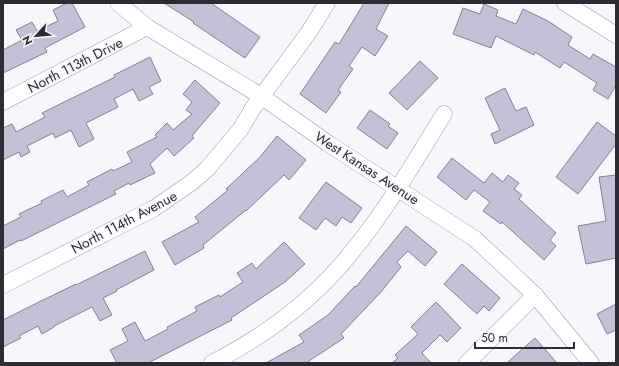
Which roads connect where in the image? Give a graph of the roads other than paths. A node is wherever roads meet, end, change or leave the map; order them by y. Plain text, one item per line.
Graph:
1 (118, 3) edge
2 (327, 3) edge
3 (565, 3) edge
4 (147, 27) junction
5 (616, 36) edge
6 (261, 96) junction
7 (3, 102) edge
8 (444, 114) dead end
9 (397, 189) junction
10 (3, 285) edge
11 (535, 295) junction
12 (212, 363) edge
13 (467, 363) edge
14 (591, 363) edge

1 - 4 street, West Kansas Avenue
2 - 6 street, North 114th Avenue
3 - 5 street
4 - 6 street, West Kansas Avenue
4 - 7 street, North 113th Drive
6 - 9 street, West Kansas Avenue
6 - 10 street, North 114th Avenue
8 - 9 street
9 - 11 street, West Kansas Avenue
9 - 12 street
11 - 13 street
11 - 14 street, West Kansas Avenue

